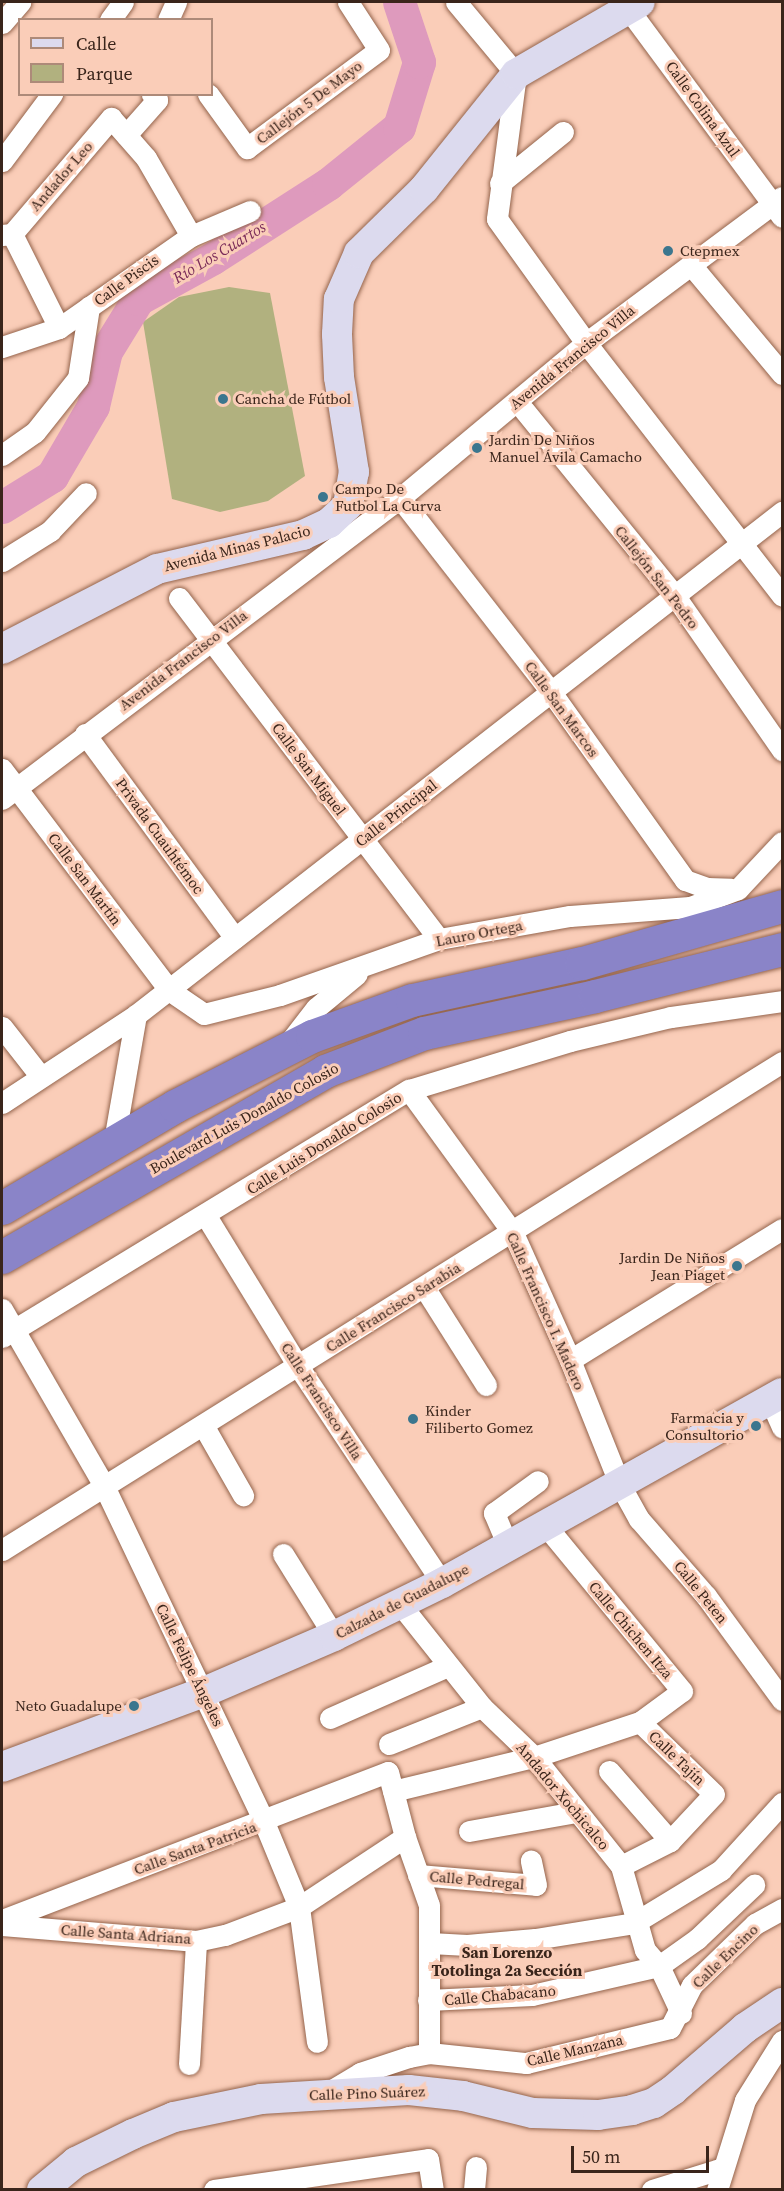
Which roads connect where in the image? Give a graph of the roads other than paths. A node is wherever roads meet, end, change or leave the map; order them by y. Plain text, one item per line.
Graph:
1 (20, 2) edge
2 (123, 2) edge
3 (176, 2) edge
4 (348, 2) edge
5 (456, 2) edge
6 (631, 4) edge
7 (111, 18) edge
8 (169, 18) edge
9 (2, 23) edge
10 (516, 74) junction
11 (51, 96) edge
12 (153, 96) edge
13 (209, 96) edge
14 (563, 132) dead end
15 (126, 135) junction
16 (2, 161) edge
17 (500, 183) junction
18 (779, 206) edge
19 (250, 211) dead end
20 (7, 234) edge
21 (191, 236) junction
22 (691, 265) junction
23 (89, 308) junction
24 (59, 328) junction
25 (586, 343) junction
26 (2, 347) edge
27 (783, 374) edge
28 (524, 410) dead end
29 (2, 455) edge
30 (87, 493) dead end
31 (400, 498) junction
32 (783, 512) edge
33 (357, 514) junction
34 (741, 544) junction
35 (2, 561) edge
36 (675, 596) junction
37 (783, 596) edge
38 (179, 598) dead end
39 (211, 639) junction
40 (2, 649) edge
41 (551, 692) junction
42 (85, 734) junction
43 (783, 750) edge
44 (2, 769) edge
45 (9, 793) edge
46 (362, 839) junction
47 (783, 842) edge
48 (738, 889) junction
49 (783, 906) edge
50 (690, 907) junction
51 (235, 938) junction
52 (439, 939) junction
53 (783, 949) edge
54 (626, 951) junction
55 (369, 964) junction
56 (169, 990) junction
57 (783, 1001) edge
58 (136, 1015) junction
59 (2, 1027) edge
60 (284, 1050) junction
61 (783, 1062) edge
62 (41, 1077) junction
63 (409, 1090) junction
64 (2, 1103) edge
65 (114, 1142) junction
66 (2, 1208) edge
67 (206, 1216) junction
68 (783, 1229) edge
69 (513, 1233) junction
70 (2, 1257) edge
71 (424, 1287) junction
72 (2, 1309) edge
73 (8, 1333) edge
74 (570, 1360) junction
75 (297, 1366) junction
76 (486, 1385) dead end
77 (776, 1397) edge
78 (202, 1425) junction
79 (783, 1427) edge
80 (538, 1481) dead end
81 (620, 1485) junction
82 (104, 1486) junction
83 (243, 1495) dead end
84 (545, 1526) junction
85 (508, 1546) junction
86 (2, 1550) edge
87 (284, 1554) dead end
88 (442, 1583) junction
89 (400, 1604) junction
90 (334, 1636) junction
91 (447, 1666) junction
92 (204, 1692) junction
93 (783, 1700) edge
94 (482, 1707) junction
95 (330, 1718) dead end
96 (640, 1722) junction
97 (389, 1744) dead end
98 (534, 1757) junction
99 (2, 1767) edge
100 (609, 1772) dead end
101 (391, 1781) junction
102 (783, 1803) edge
103 (576, 1812) junction
104 (264, 1822) junction
105 (469, 1831) dead end
106 (405, 1837) junction
107 (670, 1841) junction
108 (531, 1861) dead end
109 (621, 1866) junction
110 (418, 1875) junction
111 (754, 1885) dead end
112 (299, 1907) junction
113 (783, 1909) edge
114 (638, 1921) junction
115 (2, 1922) edge
116 (196, 1941) junction
117 (430, 1943) junction
118 (659, 1966) junction
119 (428, 2001) junction
120 (783, 2002) edge
121 (681, 2013) junction
122 (783, 2041) edge
123 (317, 2043) dead end
124 (429, 2053) junction
125 (189, 2064) dead end
126 (327, 2093) junction
127 (476, 2167) dead end
128 (718, 2180) edge
129 (42, 2190) edge
130 (214, 2190) edge
131 (433, 2190) edge
132 (474, 2190) edge
133 (652, 2190) edge

1 - 9 street
2 - 7 street
3 - 8 street
4 - 13 street, Callejón 5 De Mayo
5 - 10 street
6 - 10 street
6 - 18 street, Calle Colina Azul
10 - 17 street
10 - 33 street
11 - 16 street
12 - 15 street
14 - 17 street
15 - 20 street, Andador Leo
15 - 21 street
17 - 25 street
18 - 22 street, Avenida Francisco Villa
19 - 21 street, Calle Piscis
20 - 24 street, Andador Leo
21 - 23 street, Calle Piscis
22 - 25 street, Avenida Francisco Villa
22 - 27 street
23 - 24 street, Calle Piscis
23 - 29 street
24 - 26 street, Calle Piscis
25 - 31 street, Avenida Francisco Villa
25 - 34 street
28 - 36 street, Callejón San Pedro
30 - 35 street
31 - 33 street, Avenida Francisco Villa
31 - 41 street, Calle San Marcos
32 - 34 street, Calle Principal
33 - 39 street, Avenida Francisco Villa
33 - 40 street, Avenida Minas Palacio
34 - 36 street, Calle Principal
34 - 37 street
36 - 41 street, Calle Principal
36 - 43 street, Callejón San Pedro
38 - 39 street, Calle San Miguel
39 - 42 street, Avenida Francisco Villa
39 - 46 street, Calle San Miguel
41 - 46 street, Calle Principal
41 - 48 street, Calle San Marcos
42 - 45 street, Avenida Francisco Villa
42 - 51 street, Privada Cuauhtémoc
44 - 45 street, Calle San Martín
45 - 56 street, Calle San Martín
46 - 51 street, Calle Principal
46 - 52 street, Calle San Miguel
47 - 48 street, Lauro Ortega
48 - 50 street, Lauro Ortega
49 - 54 highway
50 - 52 street, Lauro Ortega
50 - 54 street
51 - 56 street, Calle Principal
52 - 55 street, Lauro Ortega
53 - 70 highway, Boulevard Luis Donaldo Colosio
54 - 60 highway
55 - 56 street, Lauro Ortega
55 - 60 street
56 - 58 street, Calle Principal
57 - 63 street, Calle Luis Donaldo Colosio
58 - 62 street, Calle Principal
58 - 65 street
59 - 62 street
60 - 65 highway
61 - 69 street, Calle Francisco Sarabia
62 - 64 street, Calle Principal
63 - 67 street, Calle Luis Donaldo Colosio
63 - 69 street, Calle Francisco I. Madero
65 - 66 highway
67 - 73 street, Calle Luis Donaldo Colosio
67 - 75 street, Calle Francisco Villa
68 - 74 street
69 - 71 street, Calle Francisco Sarabia
69 - 74 street, Calle Francisco I. Madero
71 - 75 street, Calle Francisco Sarabia
71 - 76 street
72 - 73 street, Calle Felipe Ángeles
73 - 82 street, Calle Felipe Ángeles
74 - 81 street, Calle Francisco I. Madero
75 - 78 street, Calle Francisco Sarabia
75 - 88 street, Calle Francisco Villa
77 - 79 street
77 - 81 street, Calzada de Guadalupe
78 - 82 street, Calle Francisco Sarabia
78 - 83 street
80 - 85 street
81 - 84 street, Calzada de Guadalupe
81 - 93 street, Calle Peten
82 - 86 street, Calle Francisco Sarabia
82 - 92 street, Calle Felipe Ángeles
84 - 85 street, Calzada de Guadalupe
84 - 96 street, Calle Chichen Itza
85 - 88 street, Calzada de Guadalupe
87 - 90 street
88 - 89 street, Calzada de Guadalupe
89 - 90 street, Calzada de Guadalupe
89 - 91 street, Andador Xochicalco
90 - 92 street, Calzada de Guadalupe
91 - 94 street, Andador Xochicalco
91 - 95 street
92 - 99 street, Calzada de Guadalupe
92 - 104 street, Calle Felipe Ángeles
94 - 97 street
94 - 98 street, Andador Xochicalco
96 - 98 street, Calle Chichen Itza
96 - 107 street, Calle Tajín
98 - 101 street, Calle Santa Patricia
98 - 103 street, Andador Xochicalco
100 - 107 street
101 - 104 street, Calle Santa Patricia
101 - 106 street
102 - 114 street
103 - 105 street
103 - 109 street, Andador Xochicalco
104 - 112 street, Calle Felipe Ángeles
104 - 115 street, Calle Santa Patricia
106 - 110 street
106 - 112 street, Calle Santa Adriana
107 - 109 street
108 - 110 street, Calle Pedregal
109 - 114 street, Andador Xochicalco
110 - 117 street
111 - 118 street, Calle Chabacano
112 - 116 street, Calle Santa Adriana
112 - 123 street, Calle Felipe Ángeles
113 - 121 street, Calle Encino
114 - 117 street
114 - 118 street, Andador Xochicalco
115 - 116 street, Calle Santa Adriana
116 - 125 street
117 - 119 street
118 - 119 street, Calle Chabacano
118 - 121 street, Andador Xochicalco
119 - 124 street
120 - 126 street, Calle Pino Suárez
121 - 124 street, Calle Manzana
122 - 128 street
124 - 126 street, Calle Manzana
126 - 129 street, Calle Pino Suárez
127 - 132 street
128 - 133 street
130 - 131 street

